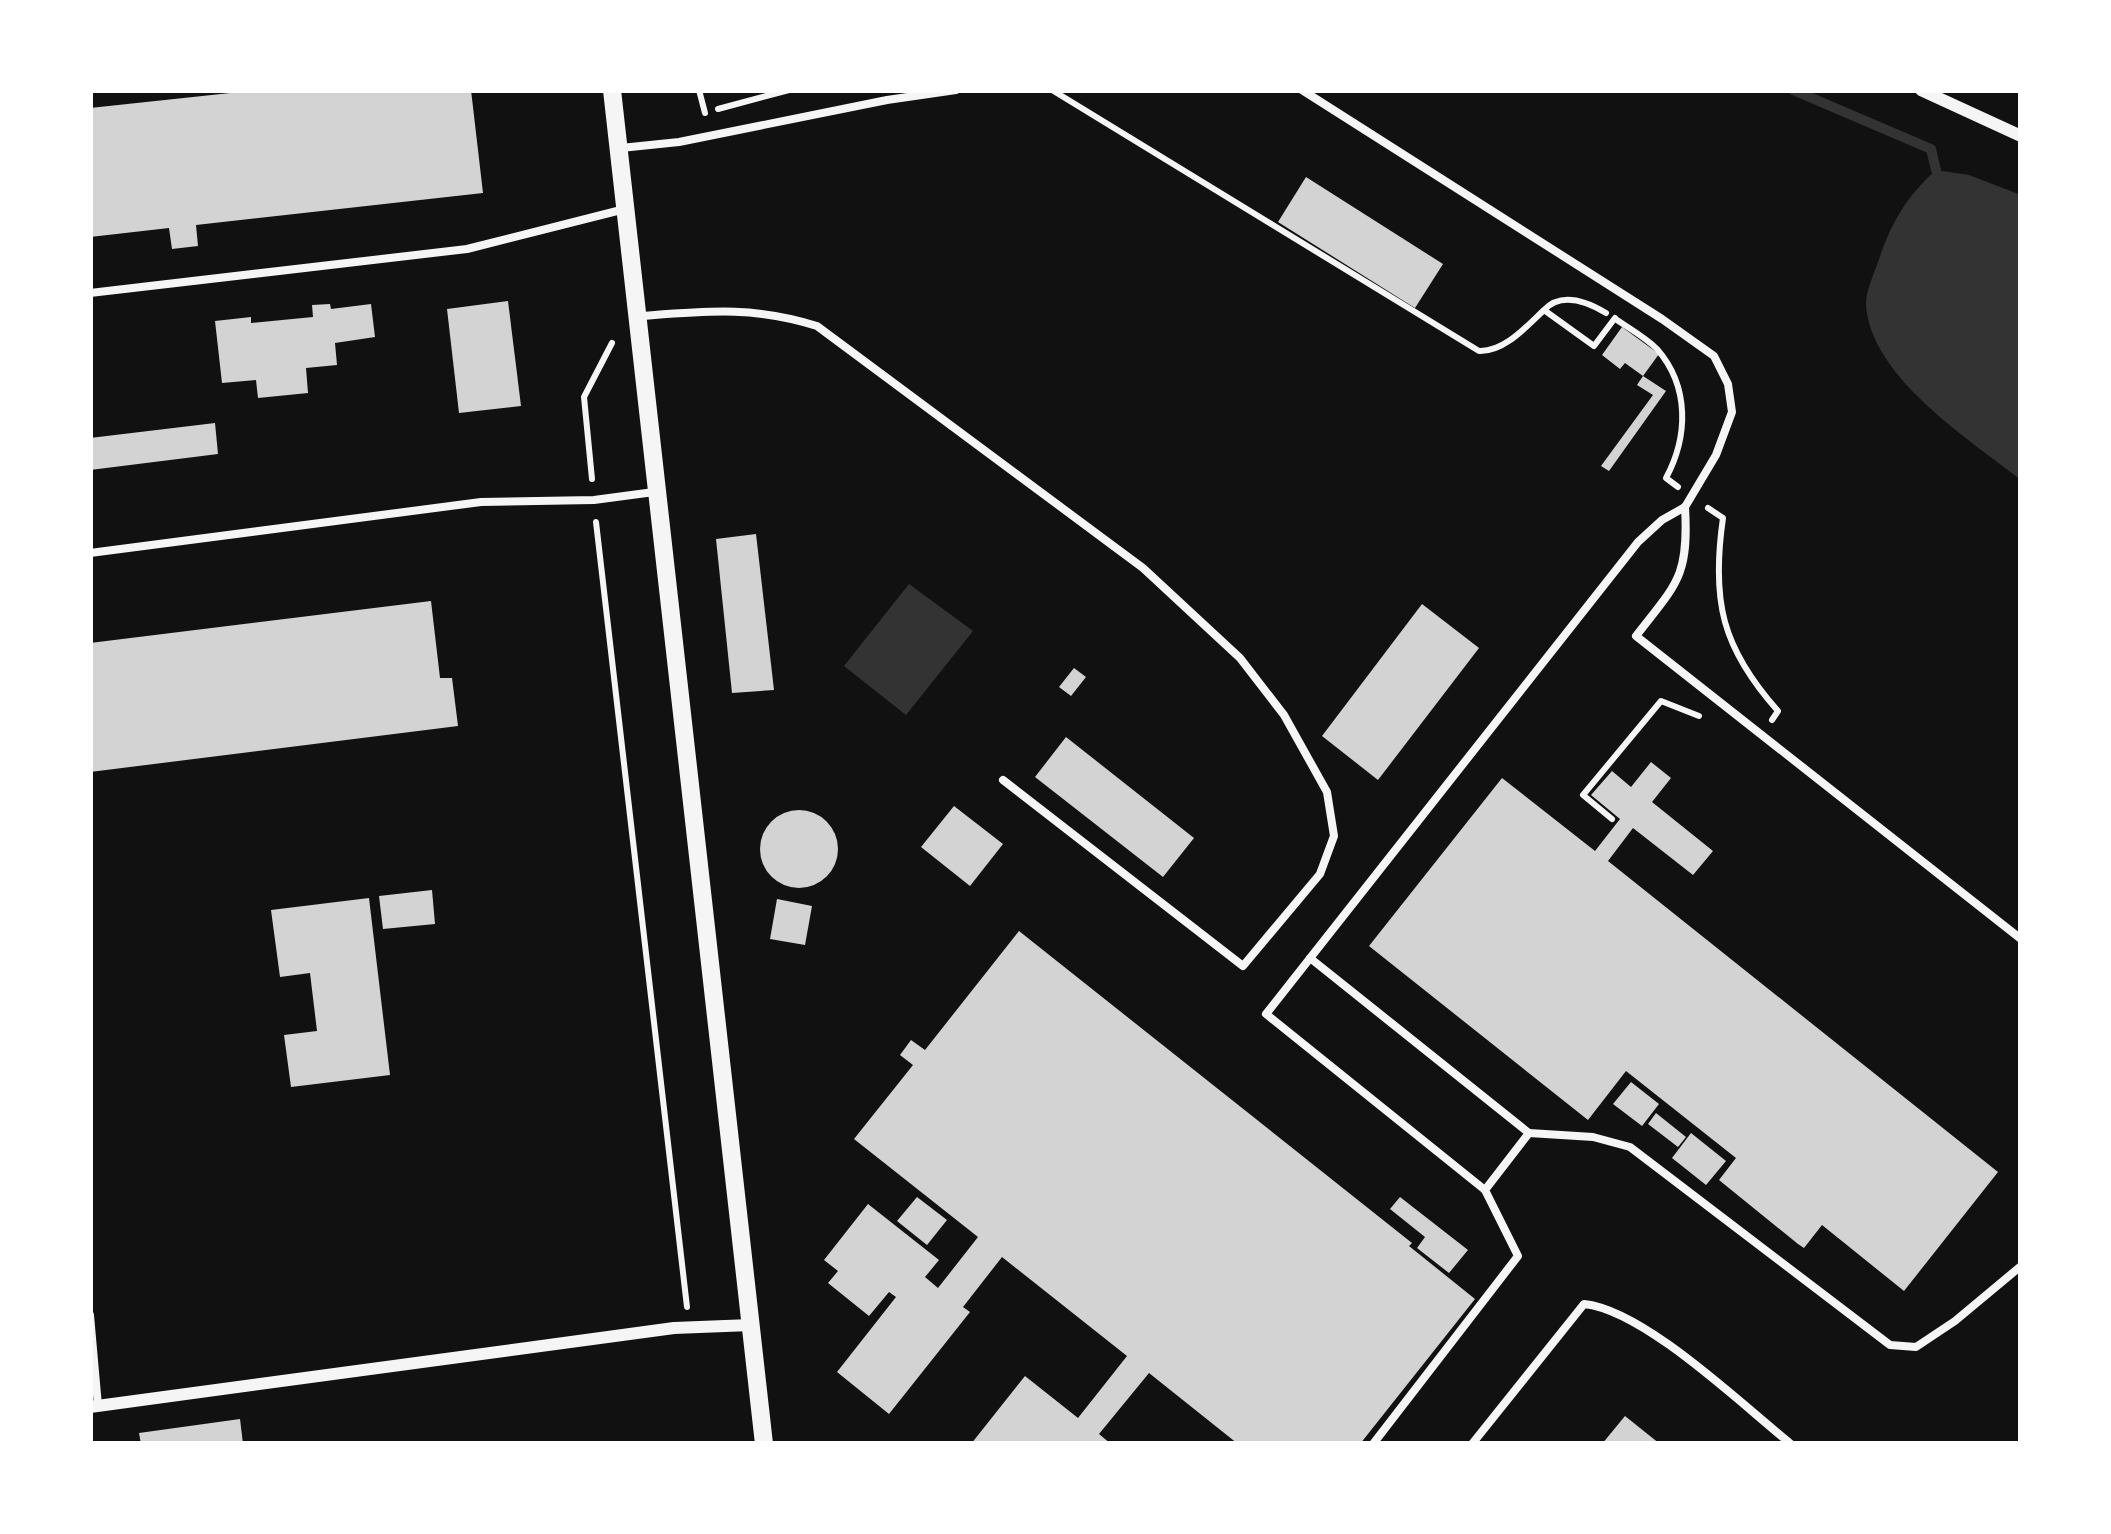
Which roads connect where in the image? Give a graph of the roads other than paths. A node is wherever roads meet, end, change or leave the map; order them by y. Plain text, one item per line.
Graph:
1 (612, 90) edge
2 (899, 90) edge
3 (956, 90) edge
4 (1302, 90) edge
5 (1921, 90) edge
6 (887, 100) junction
7 (2021, 136) edge
8 (617, 148) junction
9 (624, 209) junction
10 (90, 293) edge
11 (637, 316) junction
12 (656, 492) junction
13 (1685, 507) junction
14 (90, 553) edge
15 (1003, 780) dead end
16 (2021, 939) edge
17 (1310, 958) junction
18 (1529, 1133) junction
19 (1485, 1190) junction
20 (2021, 1266) edge
21 (90, 1316) edge
22 (751, 1325) junction
23 (94, 1407) edge
24 (764, 1444) edge
25 (1373, 1444) edge
26 (1472, 1444) edge
27 (1791, 1444) edge

1 - 8 street
2 - 6 lane
3 - 6 lane
4 - 13 lane
5 - 7 street
6 - 8 lane
8 - 9 street
9 - 10 lane
9 - 11 street
11 - 12 street
11 - 15 lane
12 - 14 lane
12 - 22 street
13 - 16 lane
13 - 17 lane
17 - 18 lane
17 - 19 lane
18 - 19 lane
18 - 20 lane
19 - 25 lane
21 - 23 lane
22 - 23 street
22 - 24 street
26 - 27 lane

